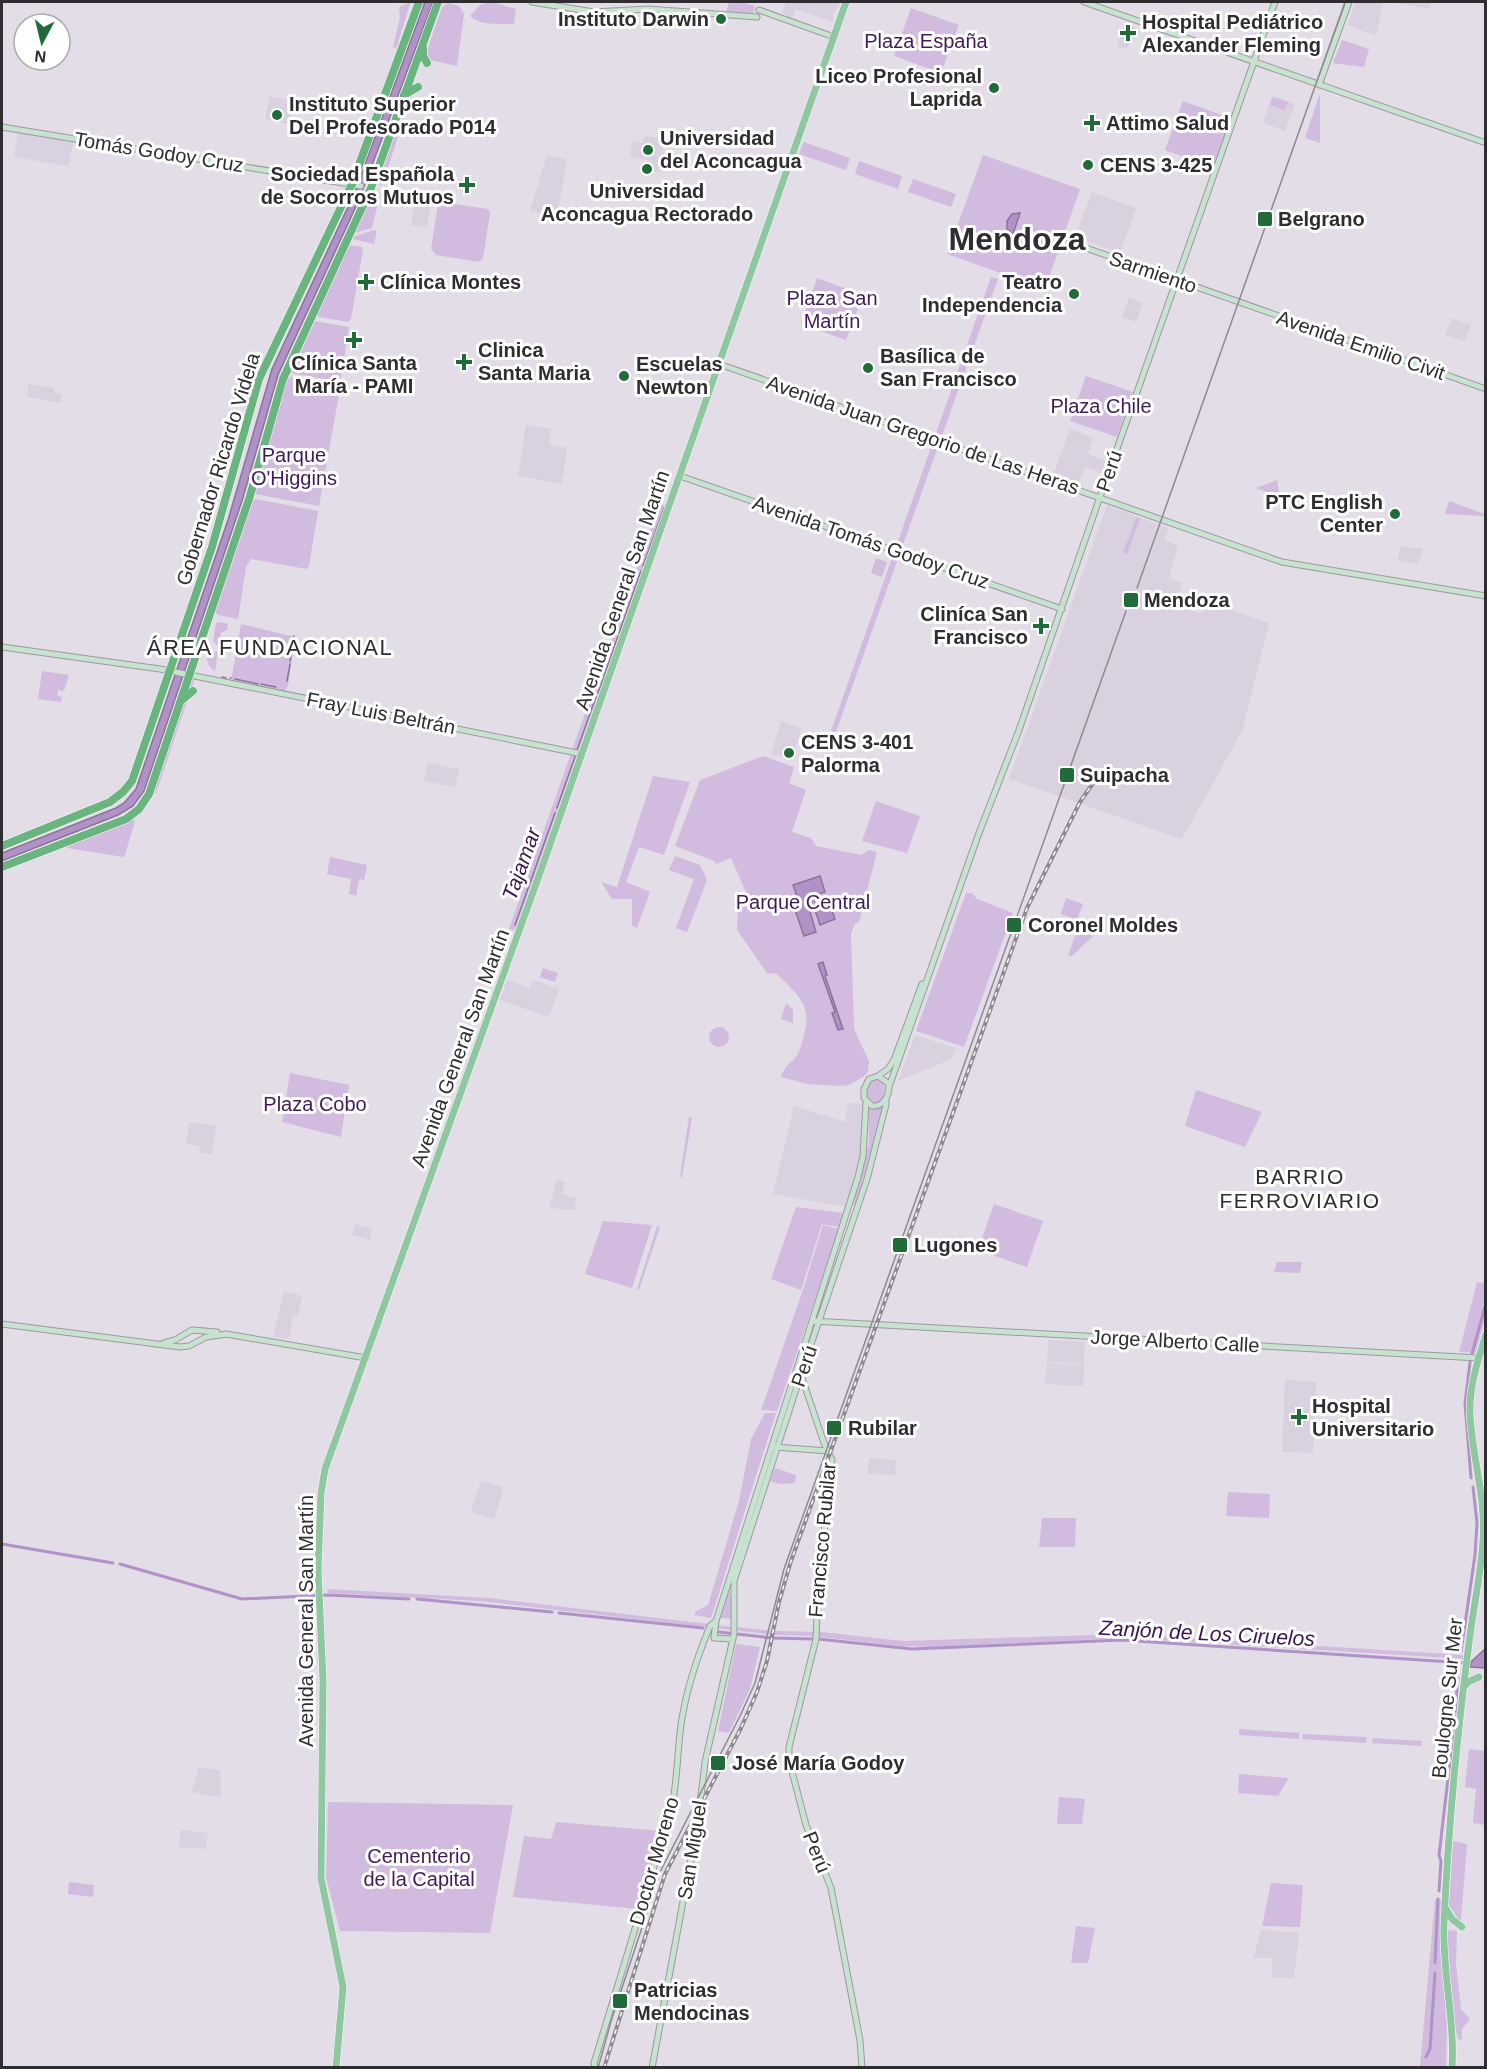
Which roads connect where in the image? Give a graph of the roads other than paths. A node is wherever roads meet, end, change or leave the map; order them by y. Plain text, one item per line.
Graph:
1 (419, 2) edge
2 (438, 2) edge
3 (532, 2) edge
4 (846, 2) edge
5 (1084, 2) edge
6 (1275, 2) edge
7 (1349, 2) edge
8 (834, 37) junction
9 (423, 44) junction
10 (1254, 61) junction
11 (427, 63) dead end
12 (1317, 84) junction
13 (418, 87) dead end
14 (404, 95) junction
15 (2, 127) edge
16 (1485, 143) edge
17 (357, 185) junction
18 (1069, 242) dead end
19 (1177, 280) junction
20 (1236, 301) joint
21 (719, 364) junction
22 (1485, 389) edge
23 (680, 476) junction
24 (1100, 497) junction
25 (1485, 596) edge
26 (1062, 609) junction
27 (2, 647) edge
28 (180, 673) junction
29 (193, 691) dead end
30 (181, 701) junction
31 (582, 754) junction
32 (2, 846) edge
33 (2, 867) edge
34 (941, 939) junction
35 (878, 1076) junction
36 (889, 1087) junction
37 (886, 1099) junction
38 (866, 1102) junction
39 (819, 1300) junction
40 (826, 1302) junction
41 (812, 1321) junction
42 (820, 1321) junction
43 (2, 1324) edge
44 (227, 1334) junction
45 (1485, 1334) edge
46 (159, 1344) junction
47 (366, 1358) junction
48 (1479, 1358) junction
49 (801, 1374) junction
50 (773, 1447) junction
51 (828, 1451) junction
52 (714, 1624) junction
53 (734, 1635) junction
54 (816, 1639) joint
55 (1466, 1669) junction
56 (1464, 1687) junction
57 (1445, 1904) junction
58 (1462, 1927) dead end
59 (336, 2067) edge
60 (595, 2067) edge
61 (652, 2067) edge
62 (862, 2067) edge
63 (1452, 2067) edge

1 - 17 highway, Gobernador Ricardo Videla
2 - 9 highway, Gobernador Ricardo Videla
3 - 8 main road
4 - 8 main road, Avenida General San Martín
5 - 10 main road
6 - 10 main road, Perú
7 - 12 main road
8 - 21 main road, Avenida General San Martín
9 - 11 highway
9 - 14 highway, Gobernador Ricardo Videla
10 - 12 main road
10 - 19 main road, Perú
12 - 16 main road
13 - 14 highway
14 - 28 highway, Gobernador Ricardo Videla
15 - 17 main road, Tomás Godoy Cruz
17 - 28 highway, Gobernador Ricardo Videla
18 - 19 main road, Sarmiento
19 - 20 main road, Sarmiento
19 - 24 main road, Perú
20 - 22 main road, Avenida Emilio Civit
21 - 23 main road, Avenida General San Martín
21 - 24 main road, Avenida Juan Gregorio de Las Heras
23 - 26 main road, Avenida Tomás Godoy Cruz
23 - 31 main road, Avenida General San Martín
24 - 25 main road, Avenida Juan Gregorio de Las Heras
24 - 26 main road, Perú
26 - 34 main road, Perú
27 - 28 main road, Fray Luis Beltrán
28 - 30 highway, Gobernador Ricardo Videla
28 - 31 main road, Fray Luis Beltrán
28 - 32 highway, Gobernador Ricardo Videla
29 - 30 highway
30 - 33 highway, Gobernador Ricardo Videla
31 - 47 main road, Avenida General San Martín
34 - 35 main road, Perú
34 - 36 main road, Perú
35 - 36 main road
35 - 38 main road
36 - 37 main road
37 - 38 main road
37 - 40 main road, Perú
38 - 39 main road, Perú
39 - 40 main road
39 - 41 main road, Perú
40 - 42 main road, Perú
41 - 42 main road, Jorge Alberto Calle
41 - 50 main road, Perú
42 - 48 main road, Jorge Alberto Calle
42 - 49 main road, Perú
43 - 46 main road
44 - 46 main road
44 - 46 main road
44 - 47 main road
45 - 48 main road, Boulogne Sur Mer
47 - 59 main road, Avenida General San Martín
48 - 55 main road, Boulogne Sur Mer
49 - 50 main road, Perú
49 - 51 main road, Francisco Rubilar
50 - 51 main road
50 - 52 main road, Perú
50 - 53 main road, Perú
51 - 54 main road, Francisco Rubilar
52 - 53 main road, Perú
52 - 60 main road, Doctor Moreno
53 - 61 main road, San Miguel
54 - 62 main road, Perú
55 - 56 main road, Boulogne Sur Mer
55 - 56 main road
56 - 57 main road, Boulogne Sur Mer
57 - 58 main road
57 - 63 main road, Boulogne Sur Mer

